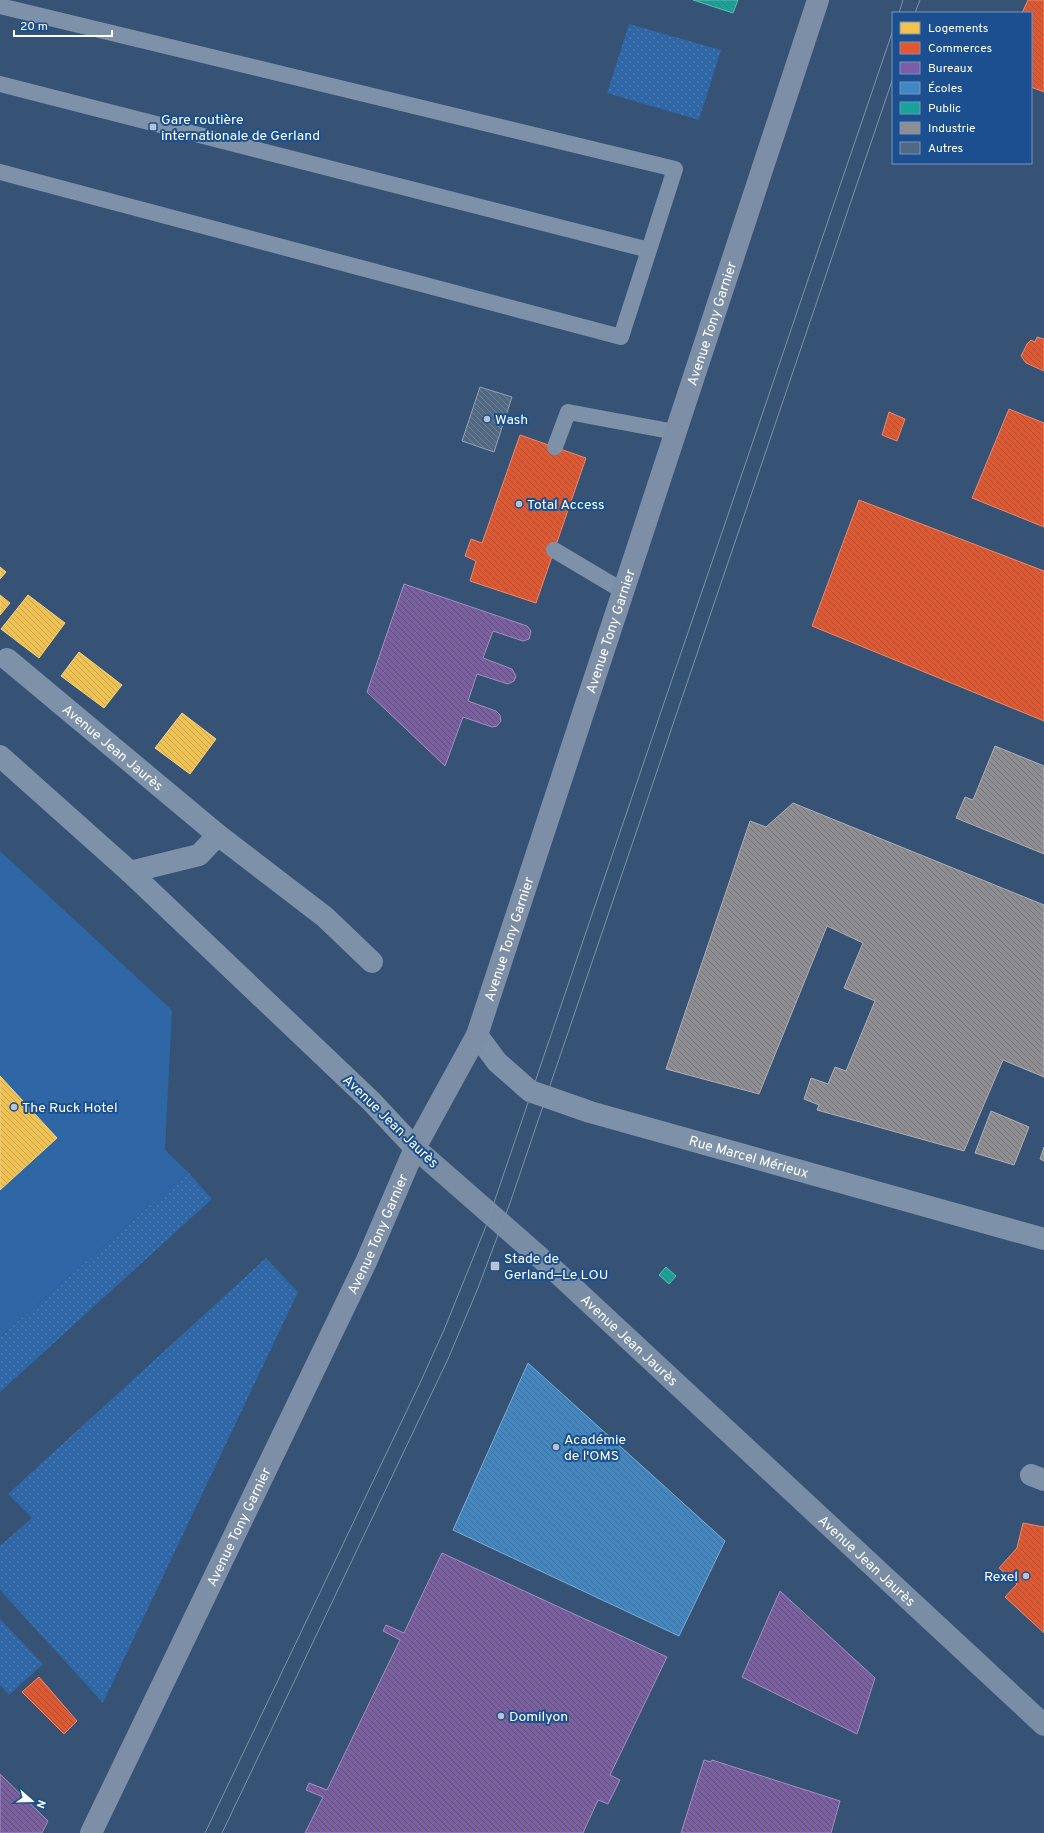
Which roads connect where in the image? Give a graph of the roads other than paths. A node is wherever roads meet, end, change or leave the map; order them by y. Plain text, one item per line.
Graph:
1 (818, 0) edge
2 (0, 6) edge
3 (0, 84) edge
4 (0, 172) edge
5 (649, 250) junction
6 (675, 432) junction
7 (555, 447) dead end
8 (554, 550) dead end
9 (623, 591) junction
10 (7, 659) dead end
11 (0, 756) edge
12 (218, 835) junction
13 (130, 872) junction
14 (372, 962) dead end
15 (476, 1035) junction
16 (415, 1148) junction
17 (1044, 1238) edge
18 (1044, 1725) edge
19 (91, 1833) edge

1 - 6 main road, Avenue Tony Garnier
2 - 5 lane
3 - 5 lane
4 - 5 lane
6 - 7 lane
6 - 9 main road, Avenue Tony Garnier
8 - 9 lane
9 - 15 main road, Avenue Tony Garnier
10 - 12 street, Avenue Jean Jaurès
11 - 13 street, Avenue Jean Jaurès
12 - 13 street
12 - 14 street, Avenue Jean Jaurès
13 - 16 street, Avenue Jean Jaurès
15 - 16 main road, Avenue Tony Garnier
15 - 17 street, Rue Marcel Mérieux
16 - 18 main road, Avenue Jean Jaurès
16 - 19 main road, Avenue Tony Garnier

